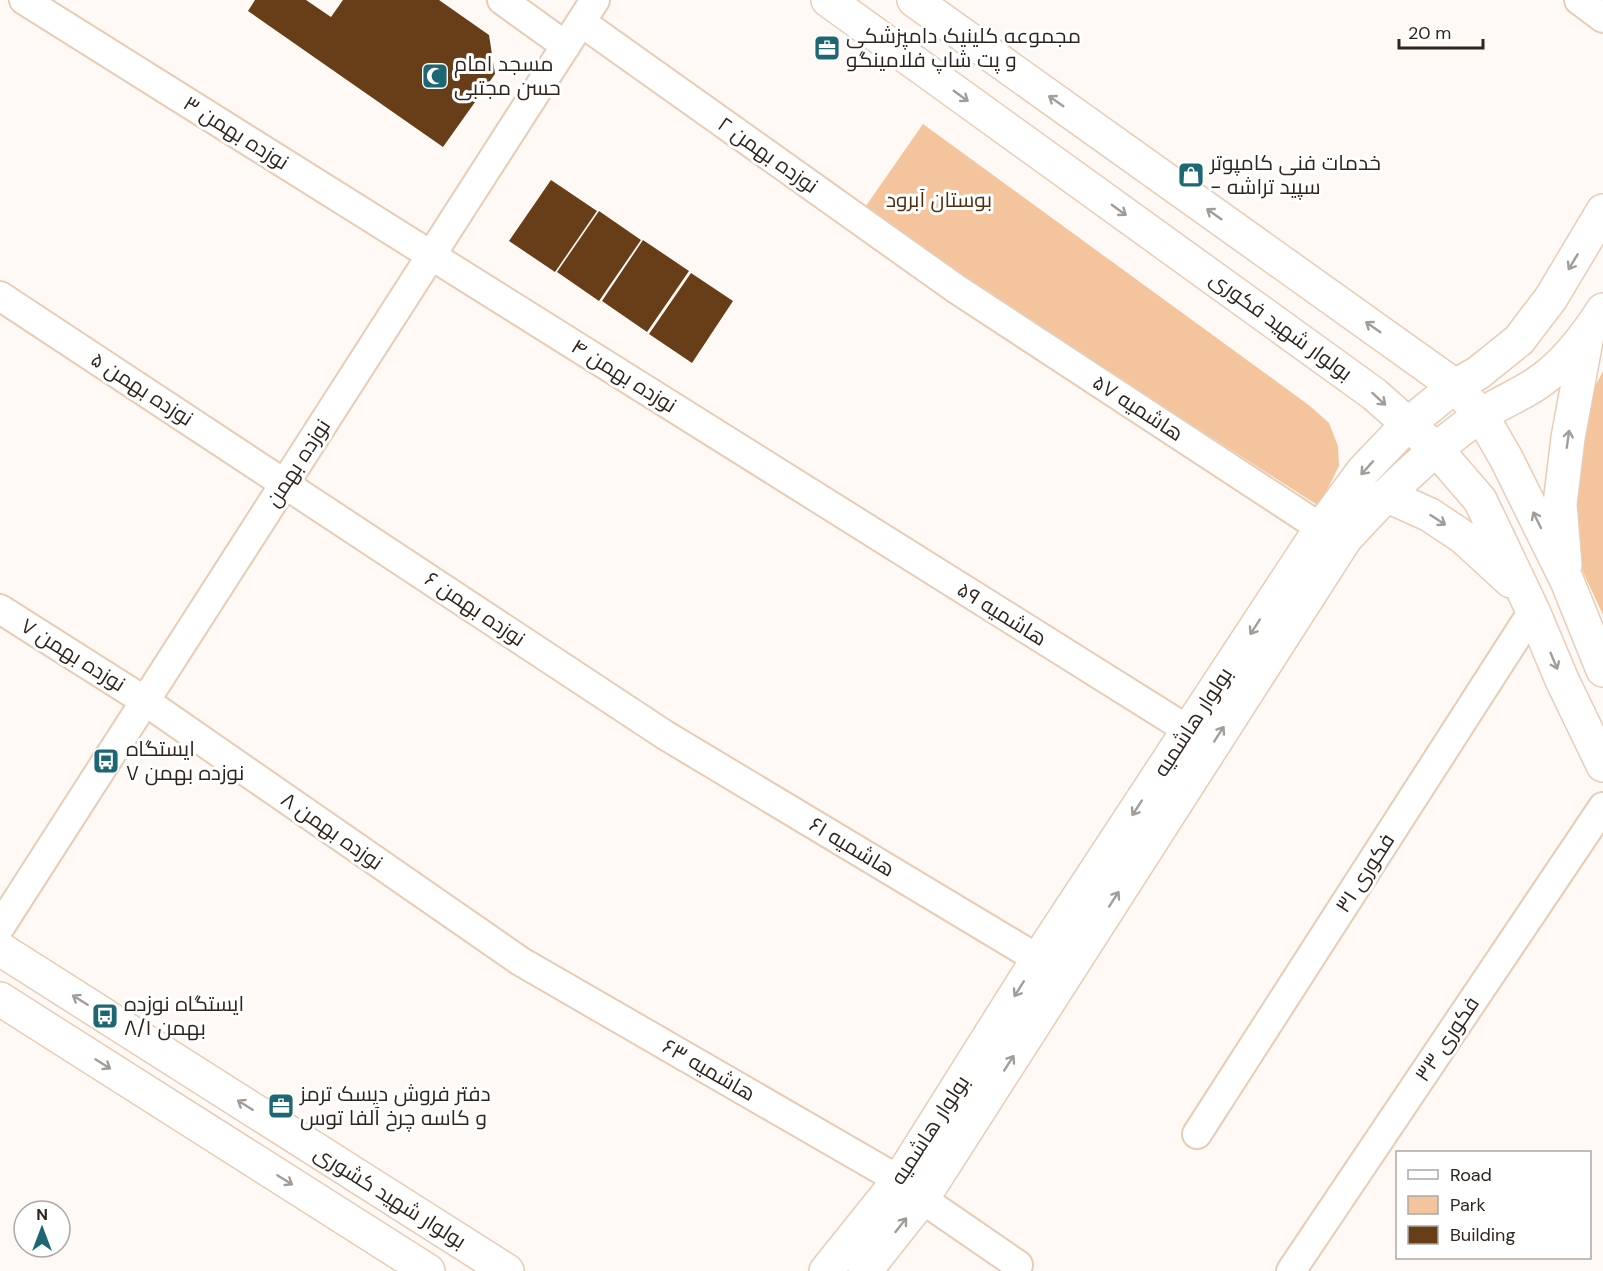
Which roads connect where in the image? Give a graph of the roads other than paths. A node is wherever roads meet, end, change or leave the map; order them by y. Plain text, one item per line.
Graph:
1 (502, 0) edge
2 (828, 0) edge
3 (914, 0) edge
4 (1579, 0) edge
5 (32, 5) edge
6 (588, 11) edge
7 (1603, 18) edge
8 (566, 46) junction
9 (1603, 211) edge
10 (431, 255) junction
11 (955, 288) joint
12 (0, 296) edge
13 (1595, 323) edge
14 (1455, 386) junction
15 (1481, 415) junction
16 (1407, 425) junction
17 (1436, 449) junction
18 (285, 483) junction
19 (1386, 495) junction
20 (816, 497) joint
21 (1320, 528) junction
22 (1567, 581) junction
23 (1529, 602) junction
24 (0, 609) edge
25 (1603, 669) edge
26 (145, 701) junction
27 (1188, 730) junction
28 (665, 735) joint
29 (1603, 765) edge
30 (1603, 807) edge
31 (0, 927) edge
32 (0, 949) edge
33 (1038, 959) junction
34 (520, 961) joint
35 (0, 999) edge
36 (1197, 1134) dead end
37 (910, 1190) junction
38 (1018, 1265) dead end
39 (428, 1271) edge
40 (507, 1271) edge
41 (826, 1271) edge
42 (865, 1271) edge
43 (1291, 1271) edge

1 - 8 street
2 -> 16 main road, بولوار شهید فکوری
14 -> 3 main road
4 - 7 street
5 - 10 street, نوزده بهمن ۳
6 - 8 street, نوزده بهمن
6 - 11 street, نوزده بهمن ۲
8 - 10 street, نوزده بهمن
9 -> 14 main road, بولوار هاشمیه
10 - 18 street, نوزده بهمن
10 - 20 street, نوزده بهمن ۴
11 - 21 street, هاشمیه ۵۷
12 - 18 street, نوزده بهمن ۵
13 - 15 main road, بولوار هاشمیه
22 -> 13 main road
14 - 15 main road
14 - 16 main road, بولوار هاشمیه
15 - 17 main road, بولوار هاشمیه
22 -> 15 main road
16 - 17 main road, بولوار شهید فکوری
16 -> 21 main road, بولوار هاشمیه
17 - 19 main road, بولوار هاشمیه
17 - 23 main road, بولوار شهید فکوری
18 - 26 street, نوزده بهمن
18 - 28 street, نوزده بهمن ۶
19 -> 23 main road
37 -> 19 main road, بولوار هاشمیه
20 - 27 street, هاشمیه ۵۹
21 -> 27 main road, بولوار هاشمیه
22 - 25 main road
23 -> 29 main road, بولوار شهید فکوری
23 - 36 street, فکوری ۳۱
24 - 26 street, نوزده بهمن ۷
26 - 31 street, نوزده بهمن
26 - 34 street, نوزده بهمن ۸
27 -> 33 main road, بولوار هاشمیه
28 - 33 street, هاشمیه ۶۱
30 - 43 street, فکوری ۳۳
40 -> 32 main road, بولوار شهید کشوری
33 -> 37 main road, بولوار هاشمیه
34 - 37 street, هاشمیه ۶۳
35 -> 39 main road, بولوار شهید کشوری
37 - 38 street, هاشمیه ۶۳
37 - 41 main road, بولوار هاشمیه
42 -> 37 main road, بولوار هاشمیه

